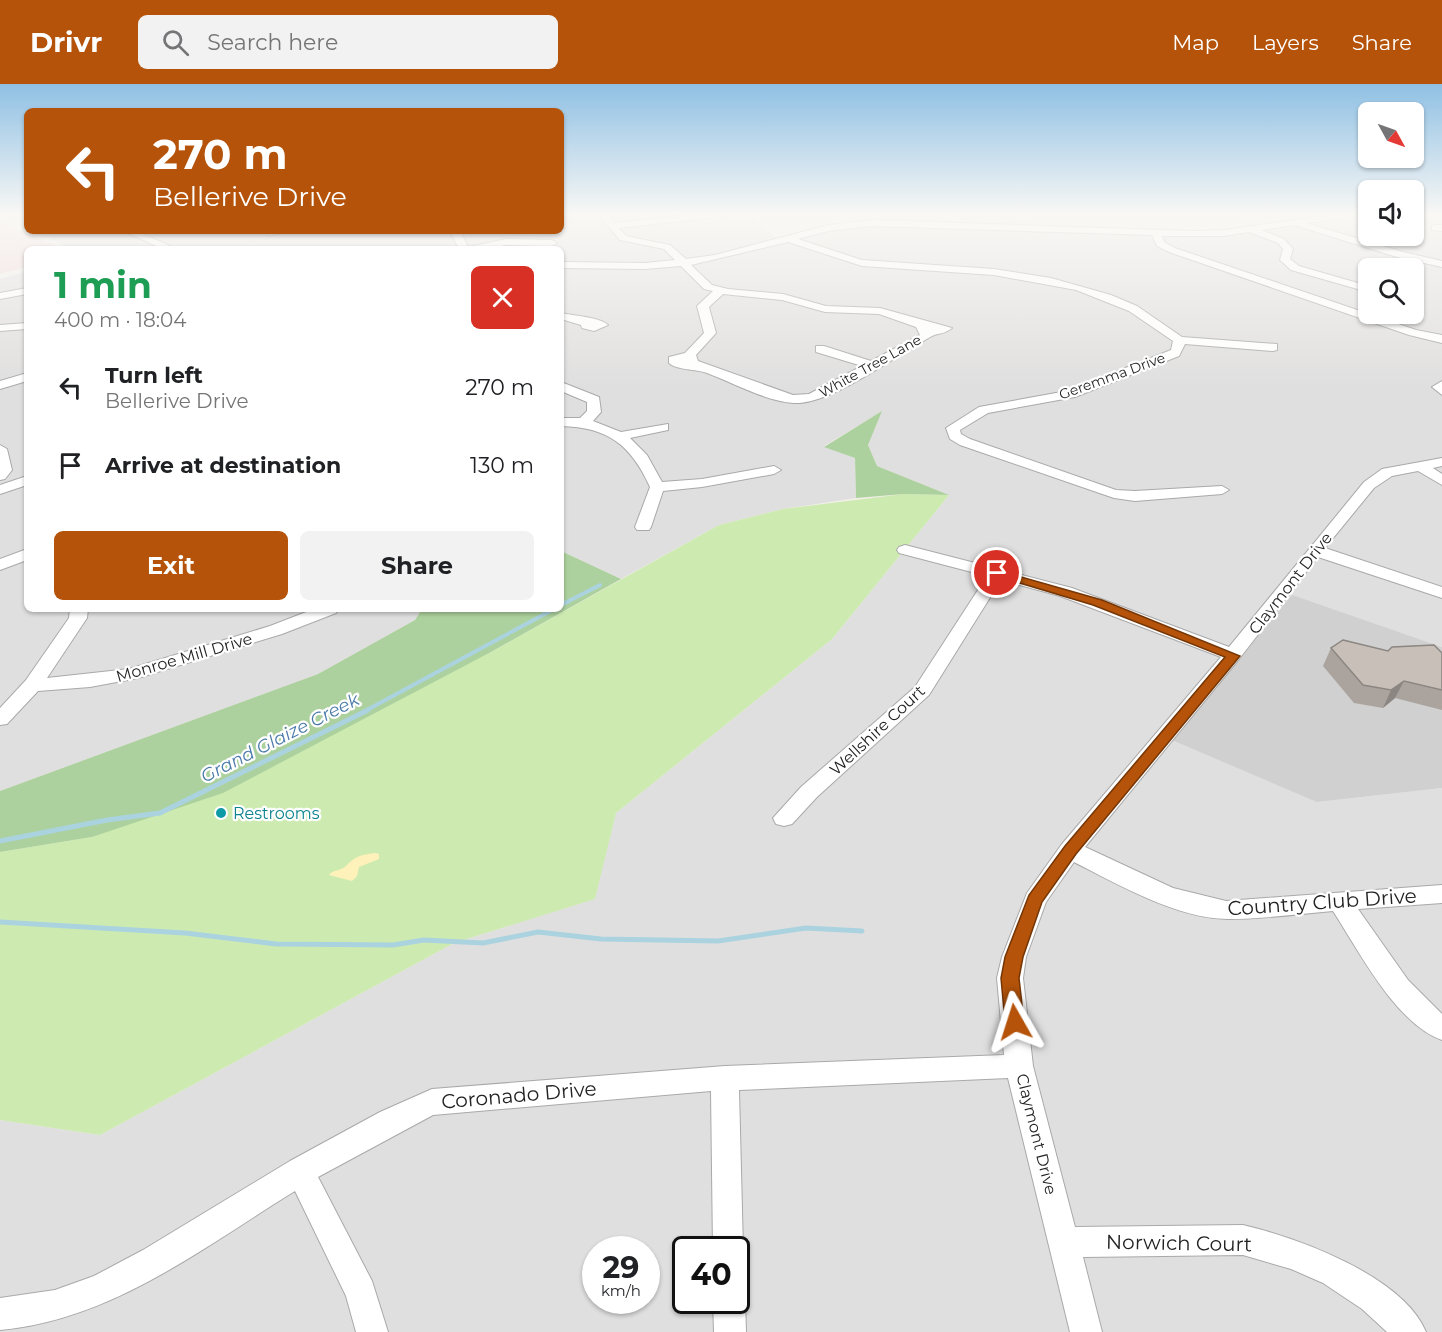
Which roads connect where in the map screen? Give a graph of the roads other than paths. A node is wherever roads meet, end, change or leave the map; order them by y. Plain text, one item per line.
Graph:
1 (690, 271) edge
2 (977, 271) edge
3 (1234, 271) edge
4 (1306, 271) edge
5 (1358, 286) edge
6 (721, 290) junction
7 (24, 292) edge
8 (0, 296) edge
9 (564, 317) edge
10 (587, 323) dead end
11 (24, 326) edge
12 (0, 328) edge
13 (1442, 339) edge
14 (1179, 340) junction
15 (1273, 347) dead end
16 (820, 349) dead end
17 (874, 366) junction
18 (24, 378) edge
19 (0, 385) edge
20 (1442, 385) edge
21 (564, 387) edge
22 (1442, 391) edge
23 (564, 422) edge
24 (584, 422) junction
25 (663, 427) dead end
26 (620, 436) junction
27 (0, 449) edge
28 (1442, 462) edge
29 (1419, 465) junction
30 (774, 470) dead end
31 (24, 479) edge
32 (0, 480) edge
33 (1442, 481) edge
34 (657, 487) junction
35 (1222, 490) dead end
36 (644, 527) dead end
37 (905, 550) dead end
38 (1315, 550) junction
39 (24, 555) edge
40 (0, 565) edge
41 (997, 573) junction
42 (1442, 593) edge
43 (79, 612) edge
44 (323, 612) edge
45 (1233, 656) junction
46 (33, 685) junction
47 (0, 719) edge
48 (784, 818) dead end
49 (1070, 850) junction
50 (1442, 894) edge
51 (1341, 904) junction
52 (1442, 1029) edge
53 (1019, 1066) junction
54 (725, 1078) junction
55 (300, 1171) junction
56 (728, 1236) edge
57 (1064, 1242) junction
58 (0, 1314) edge
59 (729, 1314) edge
60 (372, 1332) edge
61 (730, 1332) edge
62 (1086, 1332) edge
63 (1410, 1332) edge

1 - 6 street, White Tree Lane
2 - 14 street, Geremma Drive
3 - 13 street
4 - 5 street
6 - 17 street, White Tree Lane
6 - 17 street, White Tree Lane
7 - 8 street
9 - 10 street
11 - 12 street
14 - 15 street
14 - 35 street, Geremma Drive
16 - 17 street
18 - 19 street
20 - 22 street
21 - 24 street
23 - 24 street
24 - 26 street
25 - 26 street
26 - 34 street
27 - 32 street
28 - 29 street, Claymont Drive
29 - 33 street
29 - 38 street, Claymont Drive
30 - 34 street
31 - 32 street
34 - 36 street
37 - 41 street
38 - 42 street
38 - 45 street, Claymont Drive
39 - 40 street
41 - 45 street
41 - 48 street, Wellshire Court
43 - 46 street
44 - 46 street, Monroe Mill Drive
45 - 49 street, Claymont Drive
46 - 47 street
49 - 51 street, Country Club Drive
49 - 53 street, Claymont Drive
50 - 51 street, Country Club Drive
51 - 52 street
53 - 54 street, Coronado Drive
53 - 57 street, Claymont Drive
54 - 55 street, Coronado Drive
54 - 56 street
55 - 58 street, Coronado Drive
55 - 60 street
57 - 62 street, Claymont Drive
57 - 63 street, Norwich Court
59 - 61 street

